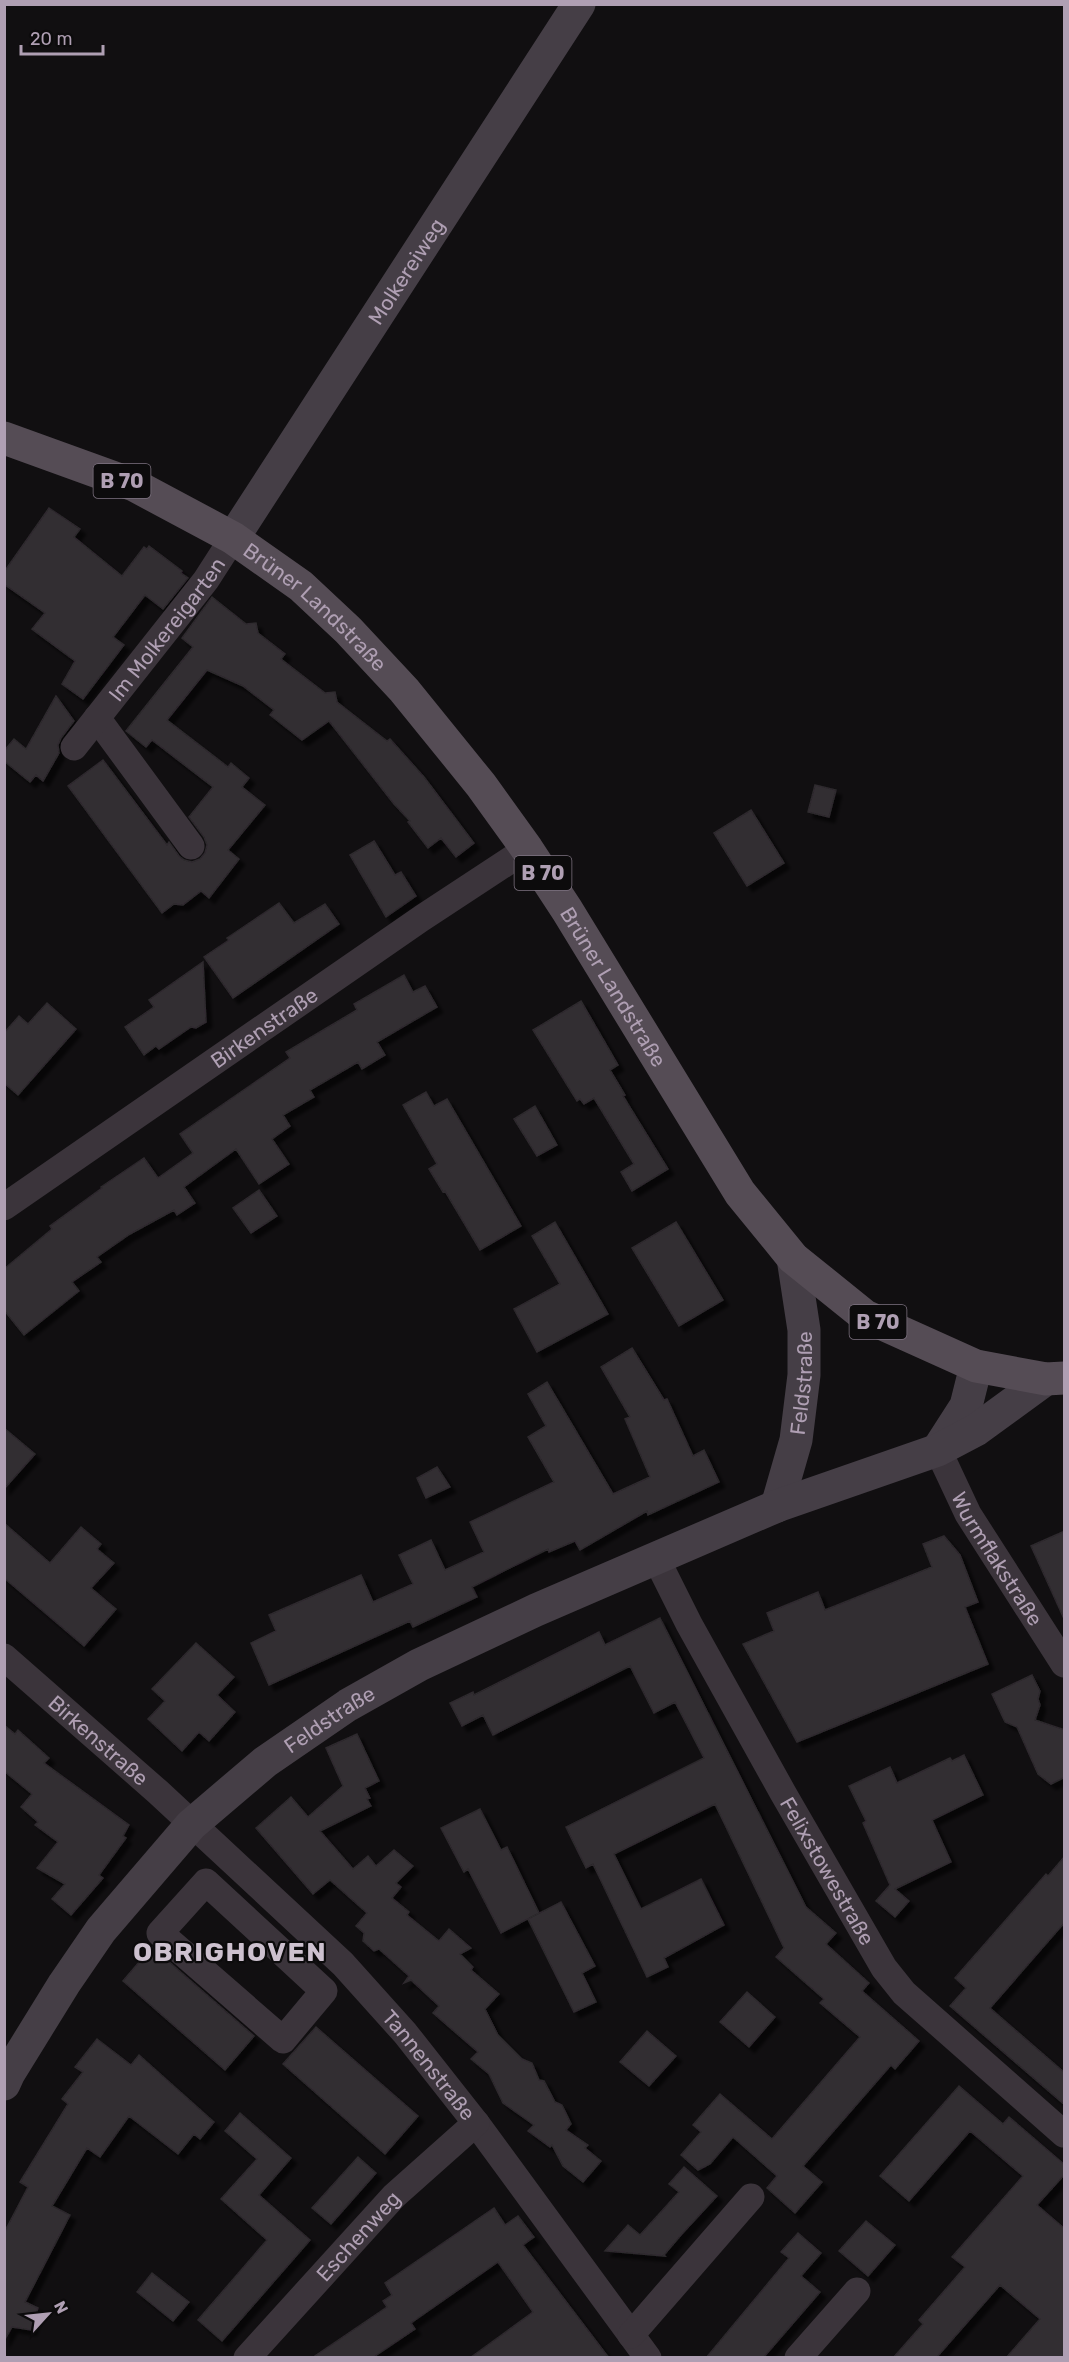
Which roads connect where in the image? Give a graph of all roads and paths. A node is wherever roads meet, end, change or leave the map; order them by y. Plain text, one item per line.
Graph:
1 (579, 4) edge
2 (6, 443) edge
3 (233, 538) junction
4 (97, 718) junction
5 (74, 747) dead end
6 (191, 846) dead end
7 (527, 849) junction
8 (4, 1207) edge
9 (793, 1258) junction
10 (976, 1366) junction
11 (1055, 1379) edge
12 (938, 1450) junction
13 (777, 1506) junction
14 (656, 1558) junction
15 (4, 1657) edge
16 (1065, 1664) edge
17 (191, 1825) junction
18 (206, 1882) joint
19 (4, 2084) edge
20 (476, 2122) junction
21 (1065, 2134) edge
22 (751, 2197) dead end
23 (857, 2291) dead end
24 (631, 2335) junction
25 (247, 2358) edge
26 (648, 2358) edge
27 (798, 2358) edge

1 - 3 street, Molkereiweg
2 - 3 main road, Brüner Landstraße / B 70
3 - 4 street, Im Molkereigarten
3 - 7 main road, Brüner Landstraße / B 70
4 - 5 street, Im Molkereigarten
4 - 6 street, Im Molkereigarten
7 - 8 street, Birkenstraße
7 - 9 main road, Brüner Landstraße / B 70
9 - 10 main road, Brüner Landstraße / B 70
9 - 13 street, Feldstraße
10 - 11 main road, Brüner Landstraße / B 70
10 - 12 street
11 - 12 street, Feldstraße
12 - 13 street, Feldstraße
12 - 16 street, Wurmflakstraße
13 - 14 street, Feldstraße
14 - 17 street, Feldstraße
14 - 21 street, Felixstowestraße
15 - 17 street, Birkenstraße
17 - 19 street, Feldstraße
17 - 20 street, Tannenstraße
18 - 18 street
20 - 24 street, Tannenstraße
20 - 25 street, Eschenweg
22 - 24 street
23 - 27 street
24 - 26 street, Tannenstraße

